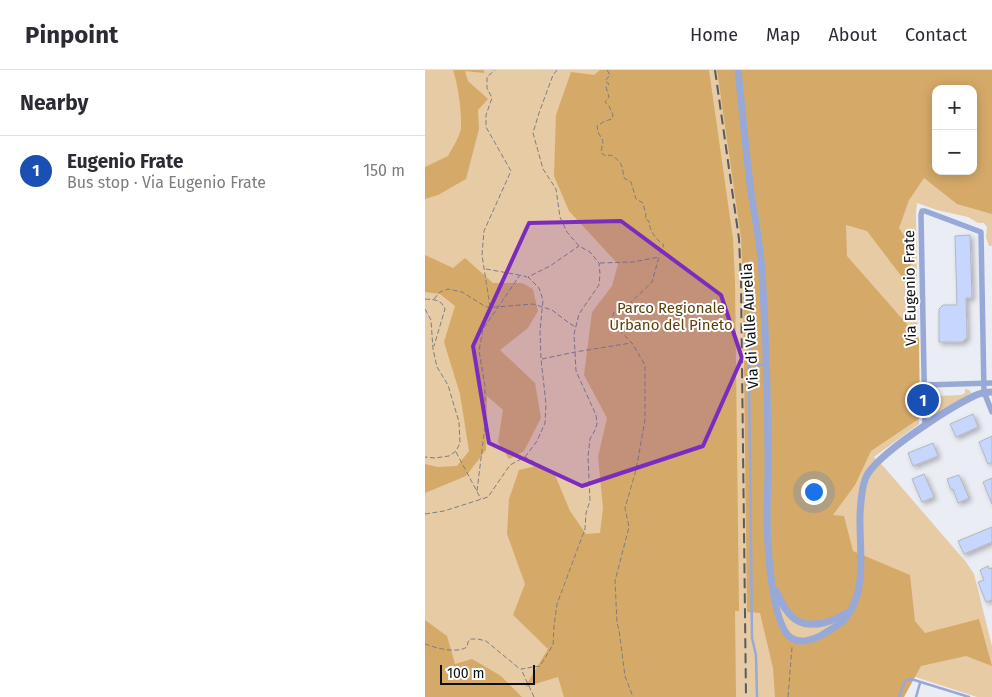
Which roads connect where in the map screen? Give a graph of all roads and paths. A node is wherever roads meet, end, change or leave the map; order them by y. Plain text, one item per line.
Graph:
1 (495, 70) edge
2 (557, 70) edge
3 (607, 70) edge
4 (739, 70) edge
5 (579, 246) junction
6 (659, 257) junction
7 (599, 263) junction
8 (485, 268) junction
9 (520, 275) junction
10 (528, 277) junction
11 (425, 299) edge
12 (434, 299) junction
13 (542, 306) junction
14 (490, 307) junction
15 (497, 308) junction
16 (425, 309) edge
17 (745, 326) dead end
18 (576, 327) junction
19 (632, 343) junction
20 (433, 349) junction
21 (575, 352) junction
22 (541, 359) junction
23 (749, 365) junction
24 (767, 365) junction
25 (984, 384) junction
26 (992, 385) edge
27 (925, 386) junction
28 (988, 392) edge
29 (992, 412) edge
30 (925, 426) junction
31 (456, 451) junction
32 (425, 457) edge
33 (525, 457) junction
34 (589, 486) junction
35 (477, 491) junction
36 (481, 499) junction
37 (425, 514) edge
38 (772, 581) junction
39 (852, 608) junction
40 (792, 639) junction
41 (425, 644) edge
42 (521, 669) junction
43 (920, 682) junction
44 (956, 695) edge
45 (534, 697) edge
46 (633, 697) edge
47 (757, 697) edge
48 (788, 697) edge
49 (899, 697) edge
50 (916, 697) edge
51 (969, 697) edge

1 - 8 path
2 - 5 path
3 - 6 path
4 - 24 street, Via di Valle Aurelia
5 - 7 path
5 - 10 path
6 - 7 path
6 - 19 path
7 - 18 path
8 - 9 path
8 - 14 path
9 - 10 path
9 - 15 path
10 - 13 path
11 - 12 path
12 - 14 path
12 - 20 path
13 - 15 path
13 - 18 path
13 - 22 path
14 - 15 path
15 - 35 path
16 - 20 path
17 - 23 lane
18 - 21 path
19 - 21 path
19 - 46 path
20 - 31 path
21 - 22 path
21 - 34 path
22 - 33 path
23 - 24 lane
23 - 47 lane
24 - 38 street, Via di Valle Aurelia
25 - 26 street
25 - 27 street
25 - 27 street, Via Eugenio Frate
25 - 28 street
26 - 28 street
27 - 30 street, Via Eugenio Frate
28 - 29 street
28 - 30 street
30 - 39 street
31 - 32 path
31 - 35 path
33 - 34 path
33 - 36 path
34 - 42 path
35 - 36 path
36 - 37 path
38 - 39 street, Via di Valle Aurelia
38 - 40 street, Via di Valle Aurelia
39 - 40 street
40 - 48 path
41 - 42 path
42 - 45 path
43 - 44 lane
43 - 49 lane
43 - 50 lane
44 - 51 lane

